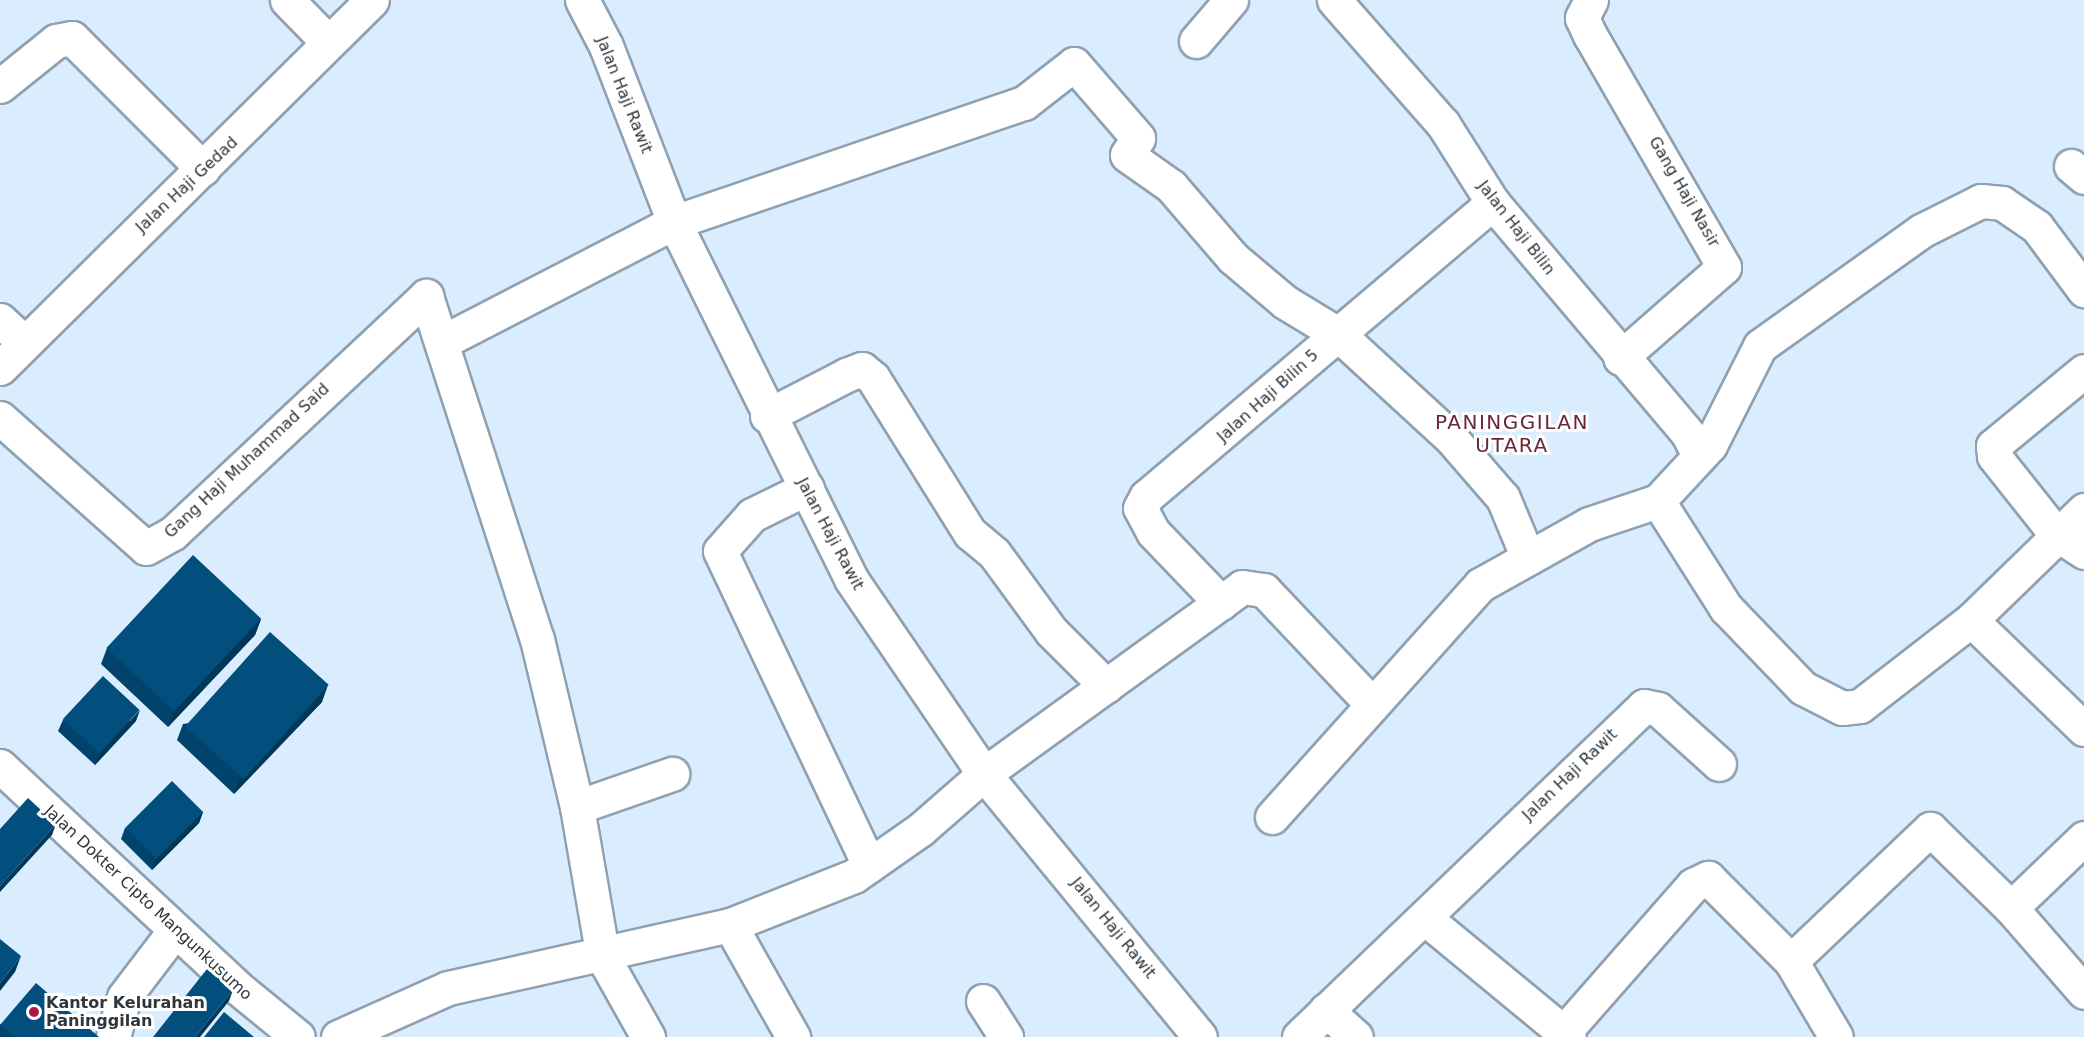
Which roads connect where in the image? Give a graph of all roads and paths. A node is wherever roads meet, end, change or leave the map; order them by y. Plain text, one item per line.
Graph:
1 (287, 0) edge
2 (372, 0) edge
3 (582, 0) edge
4 (1231, 0) edge
5 (1334, 0) edge
6 (1592, 0) edge
7 (327, 41) junction
8 (1196, 41) dead end
9 (0, 86) edge
10 (203, 169) junction
11 (1493, 203) junction
12 (674, 222) junction
13 (2084, 290) edge
14 (0, 320) edge
15 (1338, 334) junction
16 (24, 342) junction
17 (442, 342) junction
18 (1620, 358) junction
19 (0, 368) edge
20 (2084, 371) edge
21 (767, 416) junction
22 (0, 418) edge
23 (1698, 454) junction
24 (807, 488) junction
25 (1658, 501) junction
26 (2084, 510) edge
27 (2055, 533) junction
28 (2084, 552) edge
29 (1528, 558) junction
30 (1221, 603) junction
31 (1971, 620) junction
32 (1106, 686) junction
33 (1371, 703) junction
34 (2084, 729) edge
35 (1719, 764) dead end
36 (0, 765) edge
37 (672, 774) dead end
38 (984, 774) junction
39 (577, 807) junction
40 (1272, 817) dead end
41 (2084, 838) edge
42 (869, 865) junction
43 (2011, 908) junction
44 (1426, 919) junction
45 (730, 925) junction
46 (175, 930) junction
47 (603, 957) junction
48 (1791, 961) junction
49 (2084, 993) edge
50 (983, 1001) dead end
51 (1326, 1010) junction
52 (1567, 1035) edge
53 (113, 1037) edge
54 (298, 1037) edge
55 (338, 1037) edge
56 (648, 1037) edge
57 (794, 1037) edge
58 (1005, 1037) edge
59 (1200, 1037) edge
60 (1299, 1037) edge
61 (1356, 1037) edge
62 (1836, 1037) edge

1 - 7 street
2 - 7 street, Jalan Haji Gedad
3 - 12 street, Jalan Haji Rawit
4 - 8 street
5 - 11 street, Jalan Haji Bilin
6 - 18 street, Gang Haji Nasir
7 - 10 street, Jalan Haji Gedad
9 - 10 street
10 - 16 street, Jalan Haji Gedad
11 - 15 street, Jalan Haji Bilin 5
11 - 18 street, Jalan Haji Bilin
12 - 15 street
12 - 17 street
12 - 21 street, Jalan Haji Rawit
13 - 23 street
14 - 16 street
15 - 29 street
15 - 30 street, Jalan Haji Bilin 5
16 - 19 street, Jalan Haji Gedad
17 - 22 street, Gang Haji Muhammad Said
17 - 39 street
18 - 23 street, Jalan Haji Bilin
20 - 27 street
21 - 24 street, Jalan Haji Rawit
21 - 32 street
23 - 25 street
24 - 38 street, Jalan Haji Rawit
24 - 42 street
25 - 29 street
25 - 31 street
26 - 27 street
27 - 28 street
27 - 31 street
29 - 33 street
30 - 32 street
30 - 33 street
31 - 34 street
32 - 38 street
33 - 40 street
35 - 44 street, Jalan Haji Rawit
36 - 46 street, Jalan Dokter Cipto Mangunkusumo
37 - 39 street
38 - 42 street
38 - 59 street, Jalan Haji Rawit
39 - 47 street
41 - 43 street
42 - 45 street
43 - 48 street
43 - 49 street
44 - 51 street, Jalan Haji Rawit
44 - 52 street
45 - 47 street
45 - 57 street
46 - 53 street
46 - 54 street, Jalan Dokter Cipto Mangunkusumo
47 - 55 street
47 - 56 street
48 - 52 street
48 - 62 street
50 - 58 street
51 - 60 street, Jalan Haji Rawit
51 - 61 street

